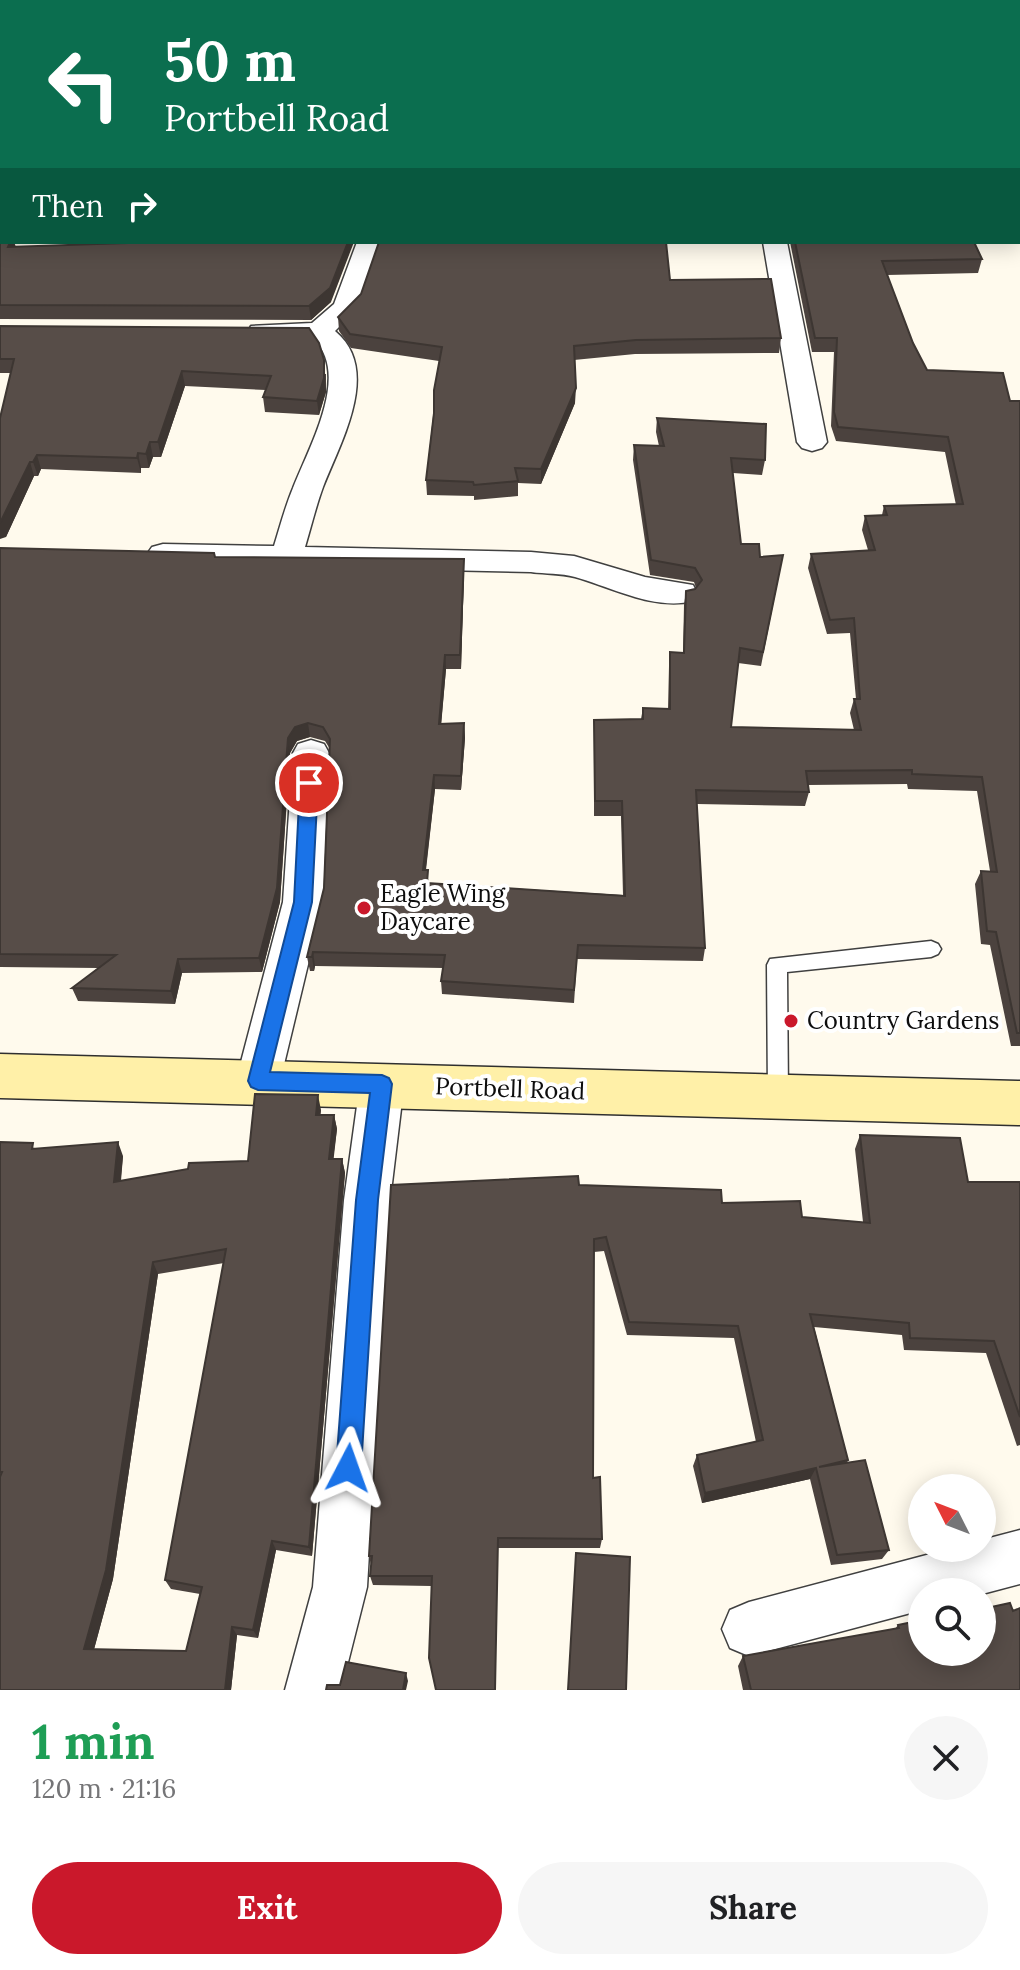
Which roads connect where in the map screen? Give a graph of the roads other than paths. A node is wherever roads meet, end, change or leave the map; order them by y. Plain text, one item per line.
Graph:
1 (368, 244) edge
2 (775, 244) edge
3 (238, 331) edge
4 (319, 331) junction
5 (812, 442) dead end
6 (133, 553) edge
7 (287, 556) junction
8 (681, 593) dead end
9 (311, 753) dead end
10 (931, 949) dead end
11 (0, 1076) edge
12 (258, 1081) junction
13 (382, 1084) junction
14 (778, 1097) junction
15 (1020, 1103) edge
16 (1020, 1557) edge
17 (749, 1629) dead end
18 (313, 1690) edge

1 - 4 street
2 - 5 street
3 - 4 street
4 - 7 street
6 - 7 street
7 - 8 street
9 - 12 street
10 - 14 lane
11 - 12 main road, Portbell Road
12 - 13 main road, Portbell Road
13 - 14 main road, Portbell Road
13 - 18 street
14 - 15 main road, Portbell Road
16 - 17 street

